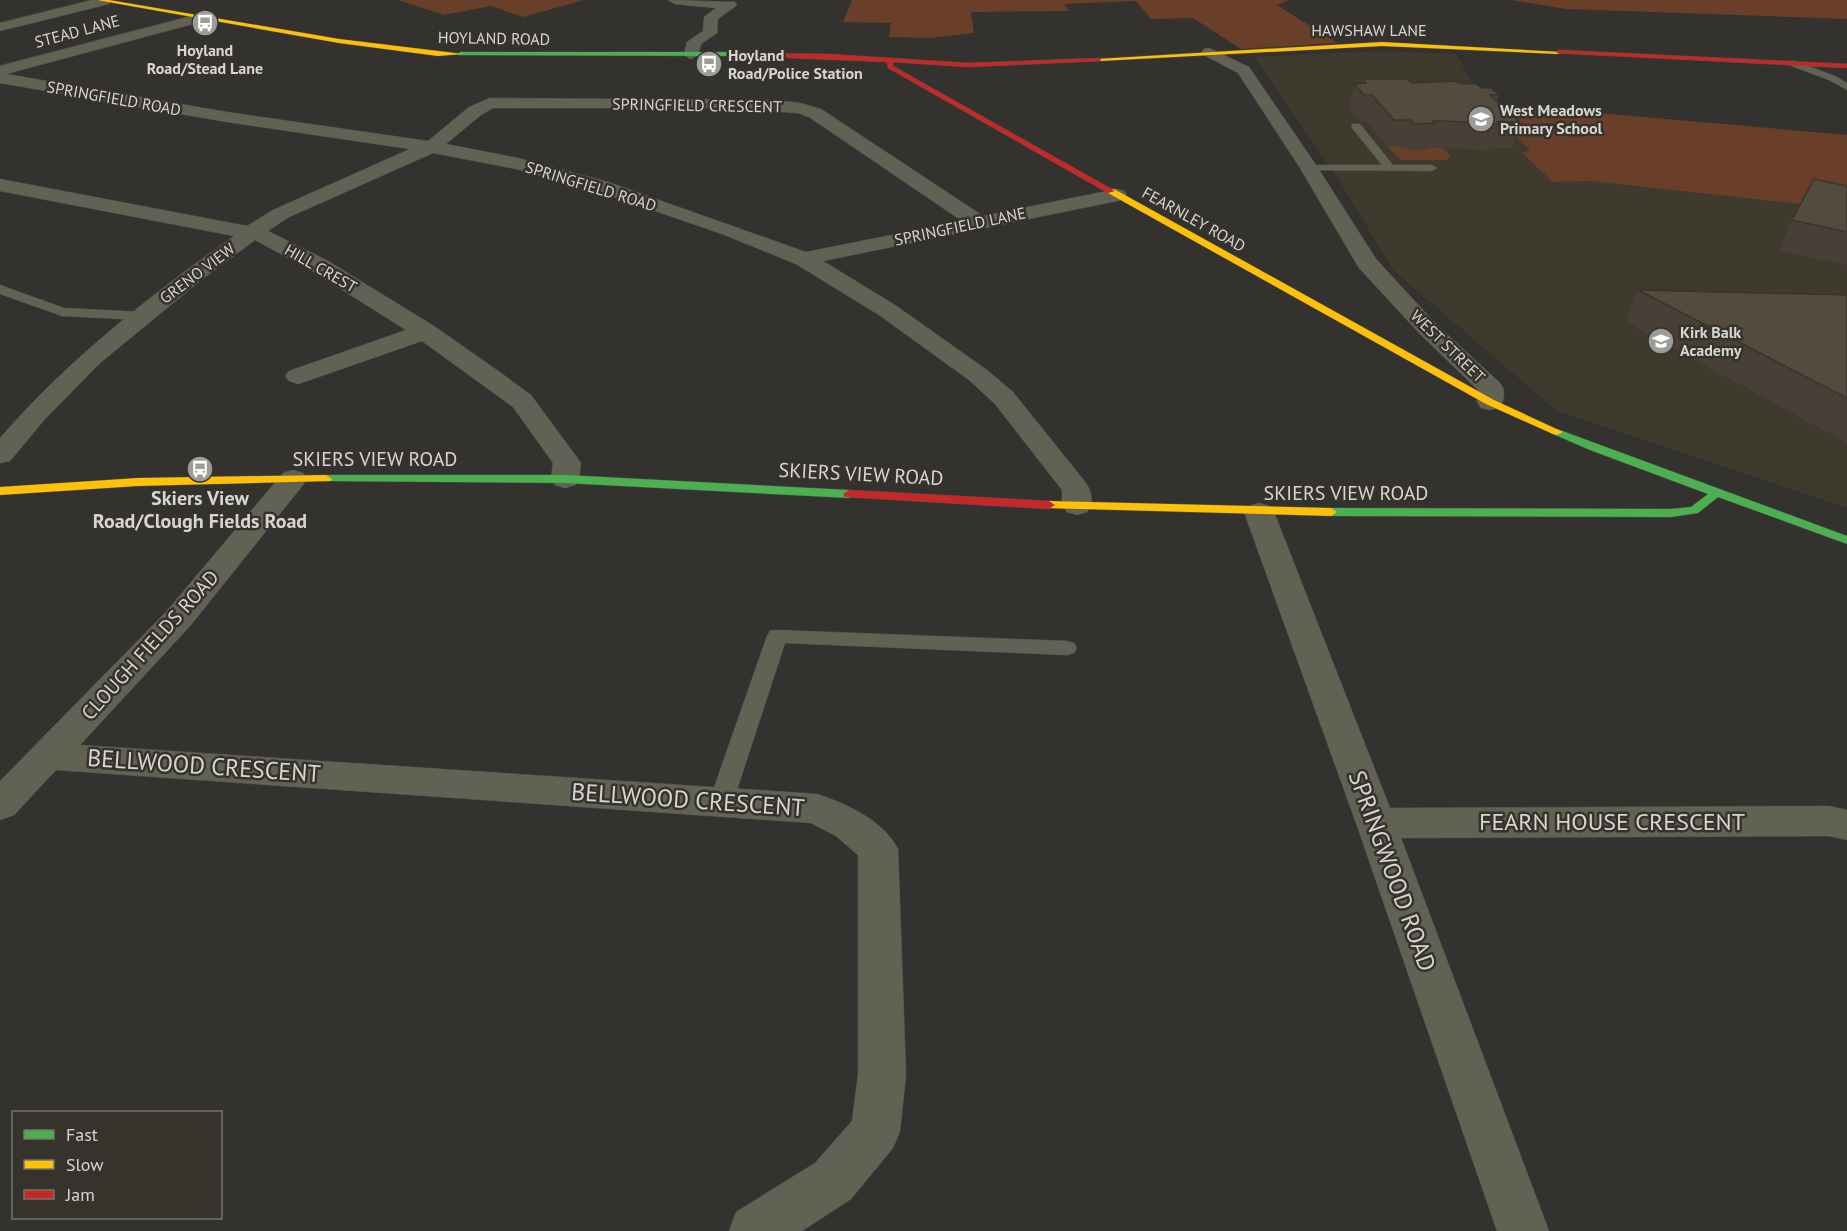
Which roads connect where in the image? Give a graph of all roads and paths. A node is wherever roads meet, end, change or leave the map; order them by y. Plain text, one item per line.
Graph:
1 (102, 0) edge
2 (675, 0) edge
3 (199, 18) junction
4 (0, 27) edge
5 (1209, 52) junction
6 (691, 56) junction
7 (891, 60) junction
8 (1792, 63) junction
9 (1847, 66) edge
10 (0, 71) edge
11 (0, 78) edge
12 (1847, 87) edge
13 (1356, 126) dead end
14 (433, 146) junction
15 (1309, 168) junction
16 (1390, 168) junction
17 (1432, 168) dead end
18 (0, 185) edge
19 (1117, 195) junction
20 (978, 222) junction
21 (251, 233) junction
22 (804, 259) junction
23 (0, 289) edge
24 (143, 316) junction
25 (426, 331) junction
26 (298, 376) dead end
27 (1490, 402) junction
28 (0, 455) edge
29 (293, 479) junction
30 (565, 479) junction
31 (0, 491) edge
32 (1715, 494) junction
33 (1077, 506) junction
34 (1259, 512) junction
35 (1847, 540) edge
36 (1068, 648) dead end
37 (48, 756) junction
38 (721, 802) junction
39 (0, 805) edge
40 (1376, 823) junction
41 (1847, 825) edge
42 (755, 1231) edge
43 (1523, 1231) edge

1 - 3 main road, HOYLAND ROAD
1 - 4 street
2 - 6 street
3 - 6 main road, HOYLAND ROAD
3 - 10 street, STEAD LANE
5 - 7 main road, HAWSHAW LANE
5 - 8 main road, HAWSHAW LANE
5 - 15 street, WEST STREET
6 - 7 main road, HOYLAND ROAD
7 - 19 main road, FEARNLEY ROAD
8 - 9 main road, HAWSHAW LANE
8 - 12 lane
11 - 14 street, SPRINGFIELD ROAD
13 - 16 lane
14 - 20 street, SPRINGFIELD CRESCENT
14 - 21 street, GRENO VIEW
14 - 22 street, SPRINGFIELD ROAD
15 - 16 lane
15 - 27 street, WEST STREET
16 - 17 lane
18 - 21 street, HILL CREST
19 - 20 street, SPRINGFIELD LANE
19 - 27 main road, FEARNLEY ROAD
20 - 22 street, SPRINGFIELD LANE
21 - 24 street, GRENO VIEW
21 - 25 street, HILL CREST
22 - 33 street, SPRINGFIELD ROAD
23 - 24 lane
24 - 28 street, GRENO VIEW
25 - 26 street
25 - 30 street, HILL CREST
27 - 32 main road, WEST STREET
29 - 30 main road, SKIERS VIEW ROAD
29 - 31 main road, SKIERS VIEW ROAD
29 - 37 street, CLOUGH FIELDS ROAD
30 - 33 main road, SKIERS VIEW ROAD
32 - 34 main road, SKIERS VIEW ROAD
32 - 35 main road, WEST STREET
33 - 34 main road, SKIERS VIEW ROAD
34 - 40 street, SPRINGWOOD ROAD
36 - 38 lane
37 - 38 street, BELLWOOD CRESCENT
37 - 39 street, CLOUGH FIELDS ROAD
38 - 42 street, BELLWOOD CRESCENT
40 - 41 street, FEARN HOUSE CRESCENT
40 - 43 street, SPRINGWOOD ROAD

